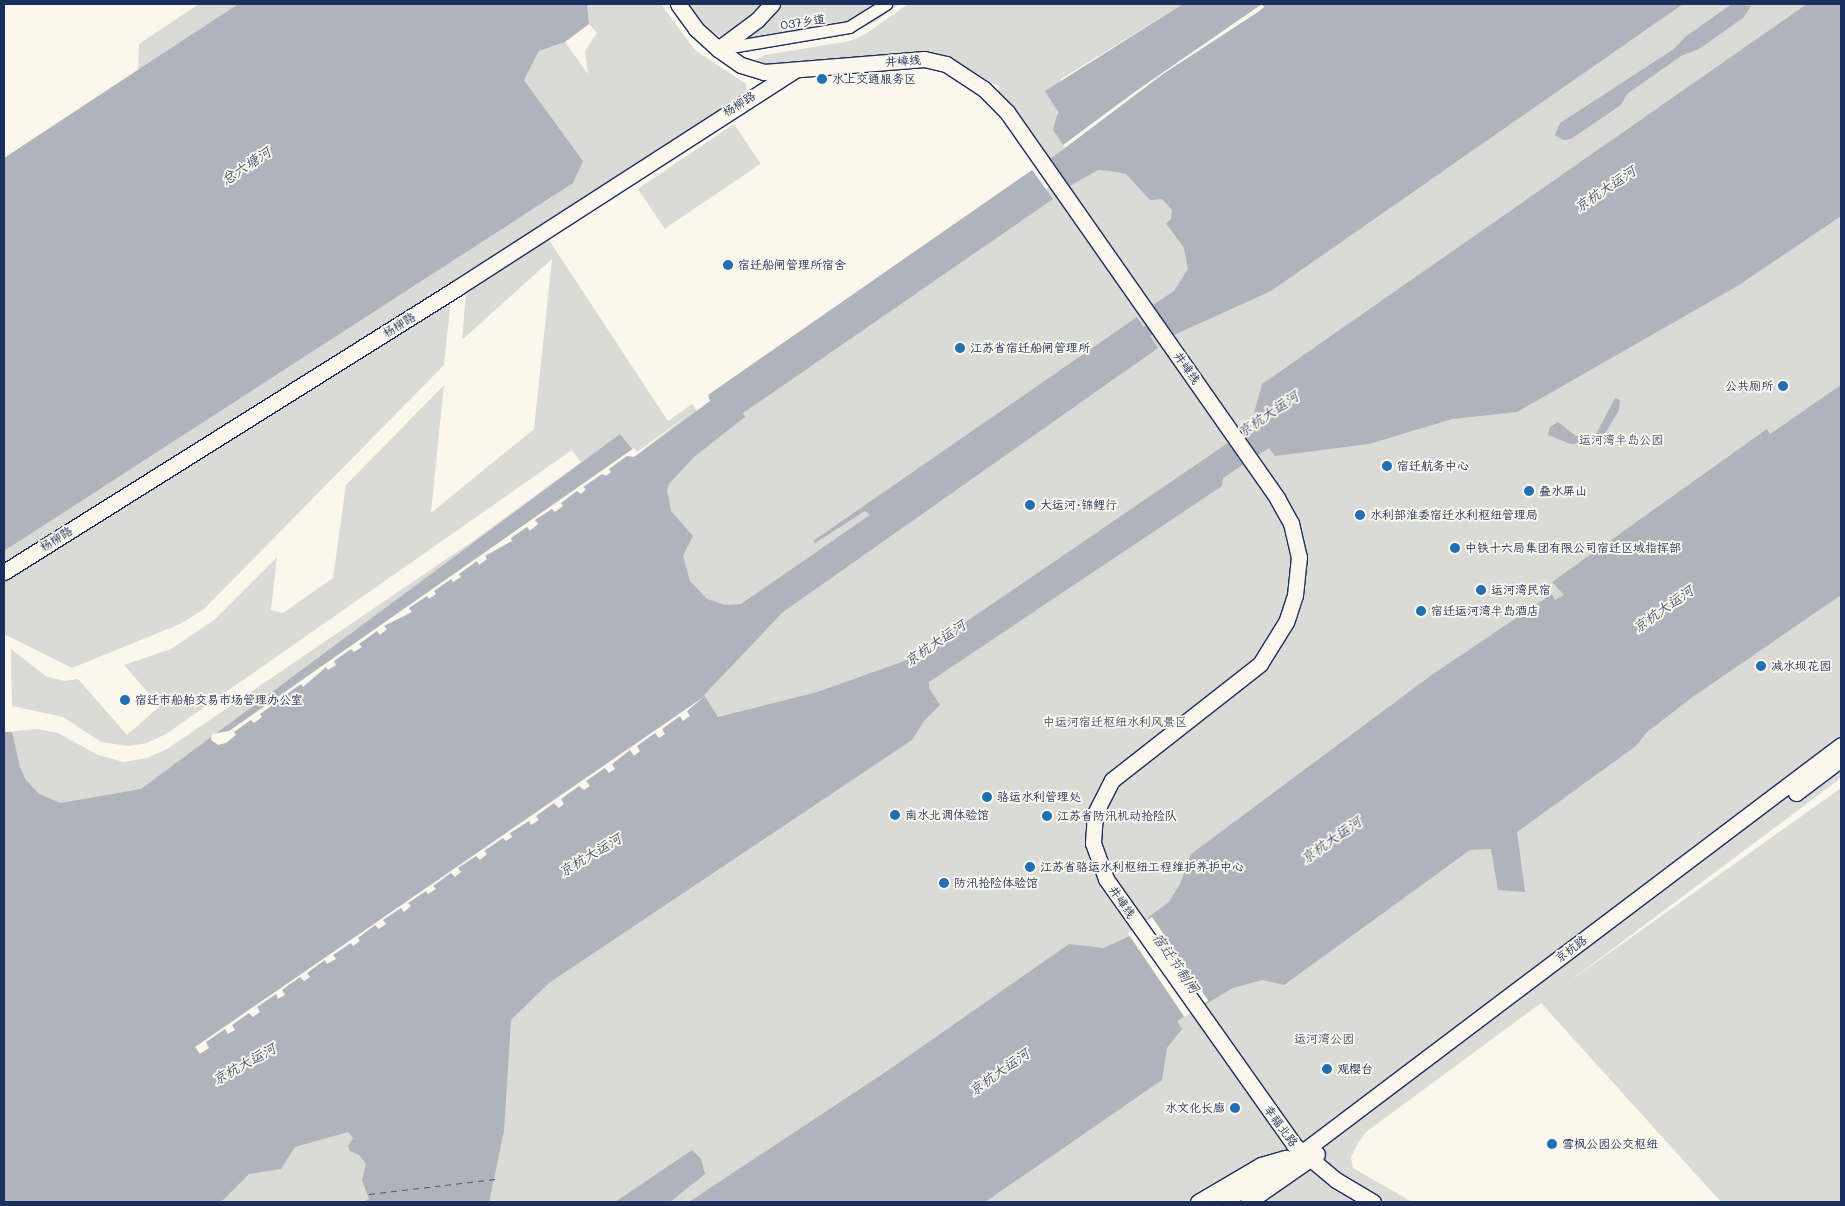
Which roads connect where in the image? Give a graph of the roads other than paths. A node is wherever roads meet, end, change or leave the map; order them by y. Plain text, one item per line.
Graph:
1 (678, 4) edge
2 (772, 4) edge
3 (886, 4) edge
4 (718, 49) junction
5 (792, 72) junction
6 (4, 572) edge
7 (1841, 745) edge
8 (1841, 759) edge
9 (1212, 1027) joint
10 (1305, 1157) junction
11 (1198, 1202) edge
12 (1223, 1202) edge
13 (1248, 1202) edge
14 (1373, 1202) edge

1 - 4 street, 井嶂线
2 - 4 street
3 - 4 street, 037乡道
4 - 5 street, 井嶂线
5 - 6 street, 杨柳路
5 - 9 street, 井嶂线
7 - 10 street, 京杭路
8 - 10 street, 京杭路
9 - 10 street, 幸福北路
10 - 11 street
10 - 12 street
10 - 13 street
10 - 14 street, 幸福北路

